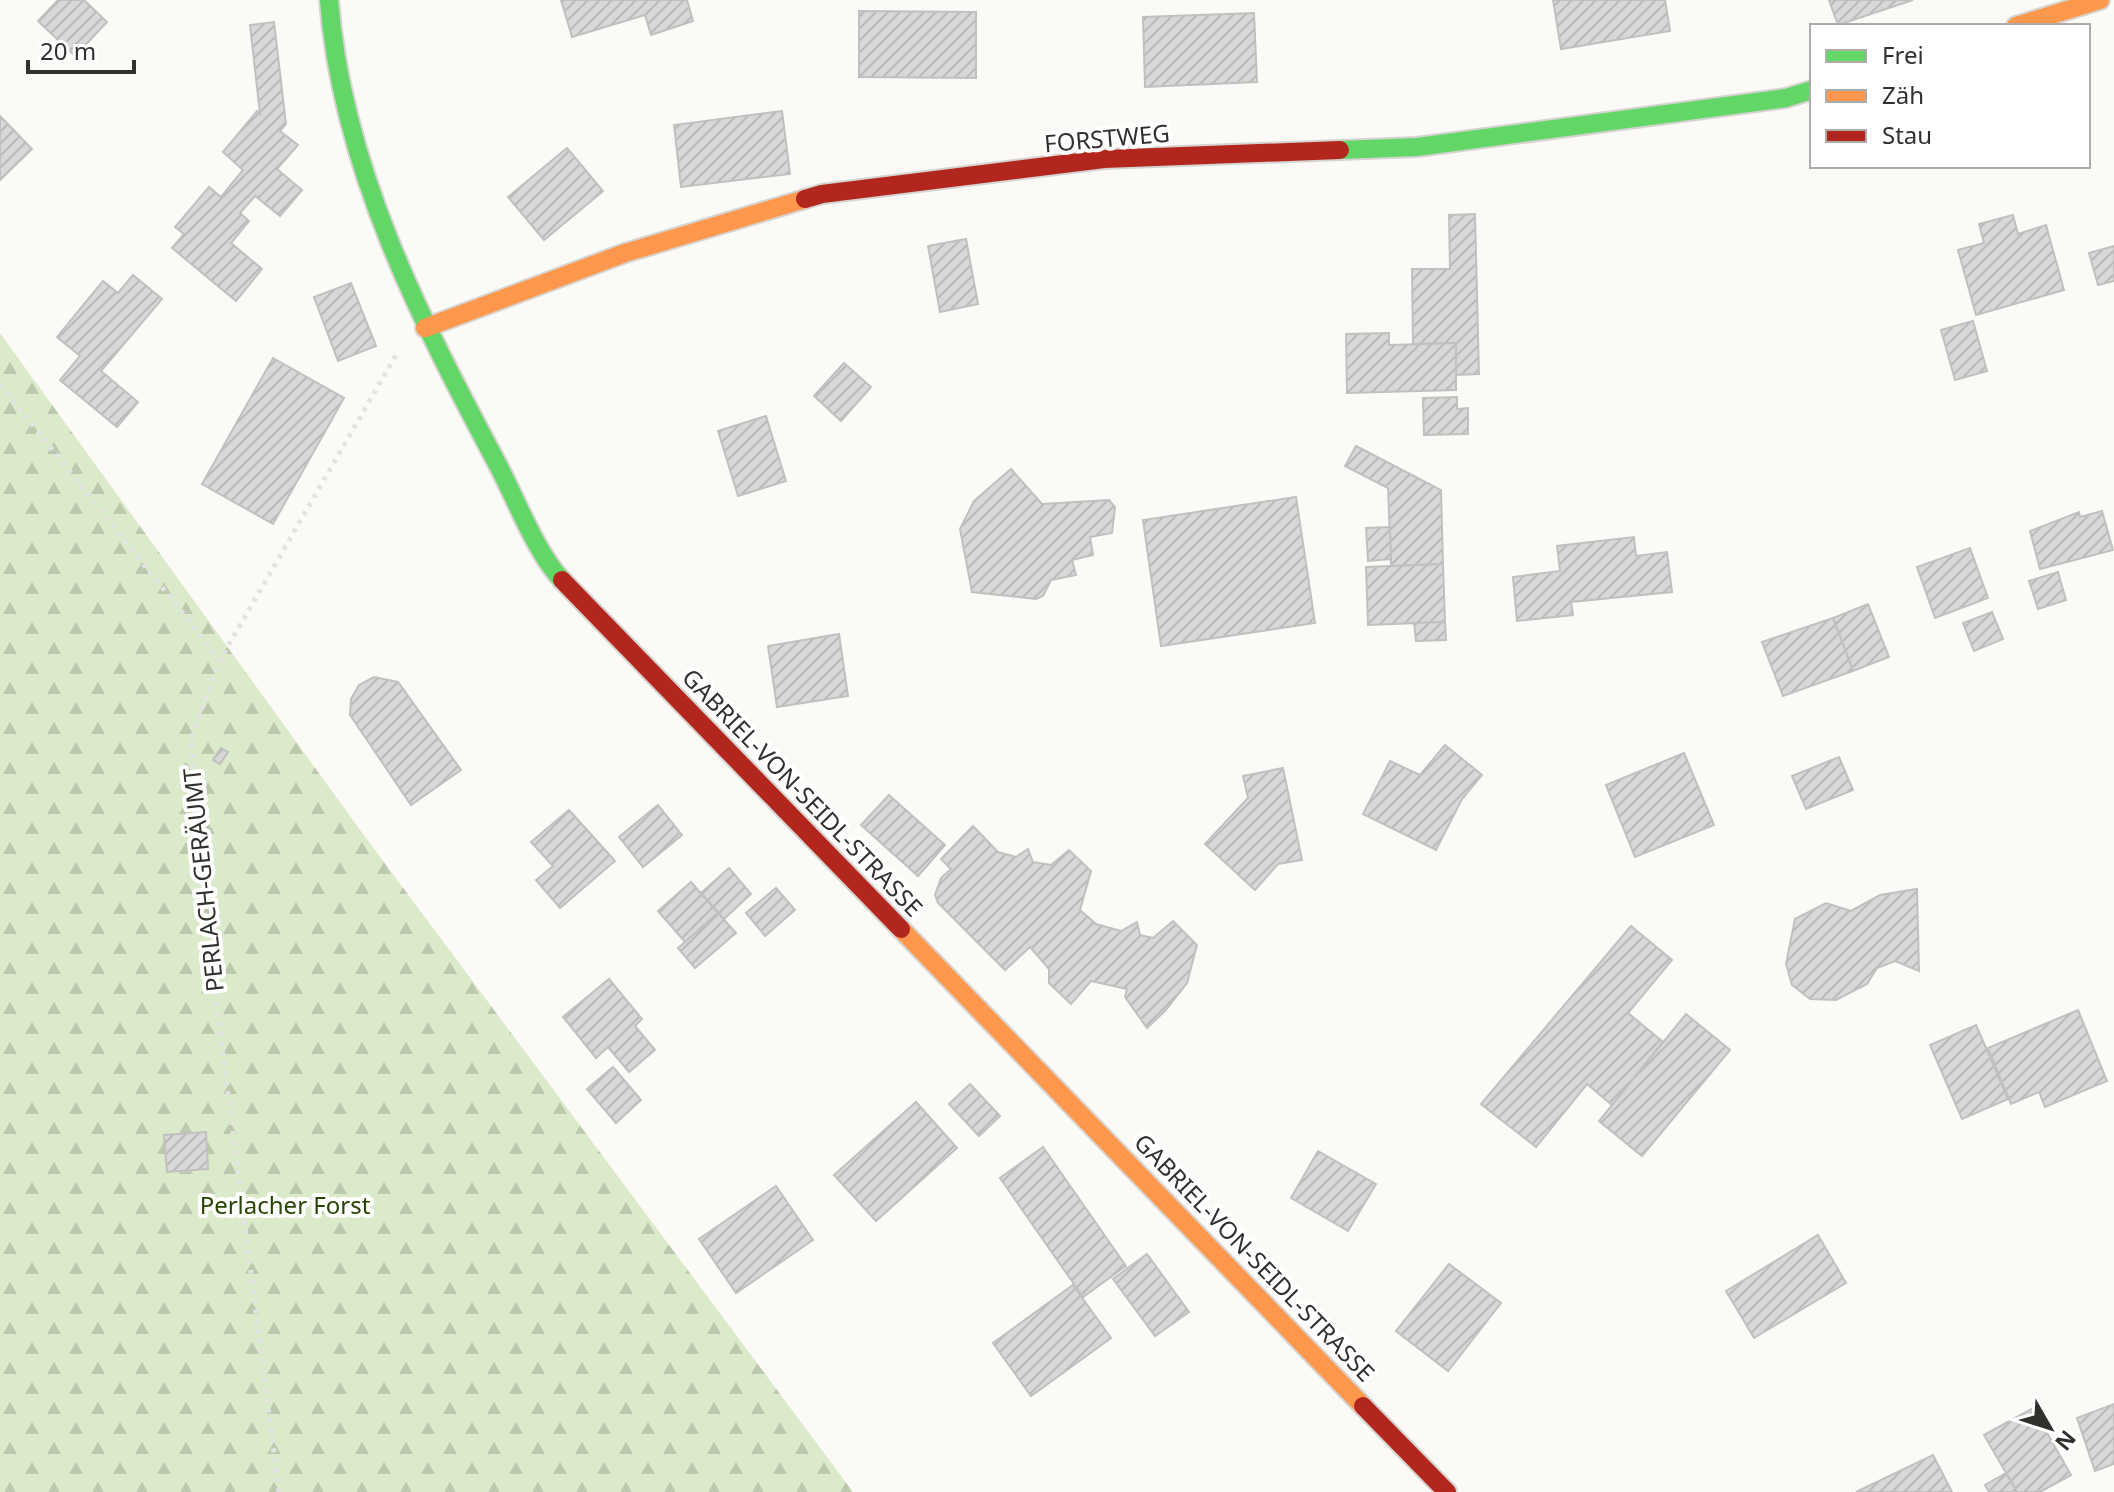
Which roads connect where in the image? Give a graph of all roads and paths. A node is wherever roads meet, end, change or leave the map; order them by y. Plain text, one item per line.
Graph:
1 (329, 0) edge
2 (2100, 0) edge
3 (2022, 24) edge
4 (1810, 91) edge
5 (425, 328) junction
6 (0, 384) edge
7 (220, 660) junction
8 (279, 1492) edge
9 (1447, 1492) edge

1 - 5 street, GABRIEL-VON-SEIDL-STRASSE
2 - 3 street
4 - 5 street, FORSTWEG
5 - 7 path, PERLACH-GERÄUMT
5 - 9 street, GABRIEL-VON-SEIDL-STRASSE
6 - 7 path
7 - 8 path, PERLACH-GERÄUMT

